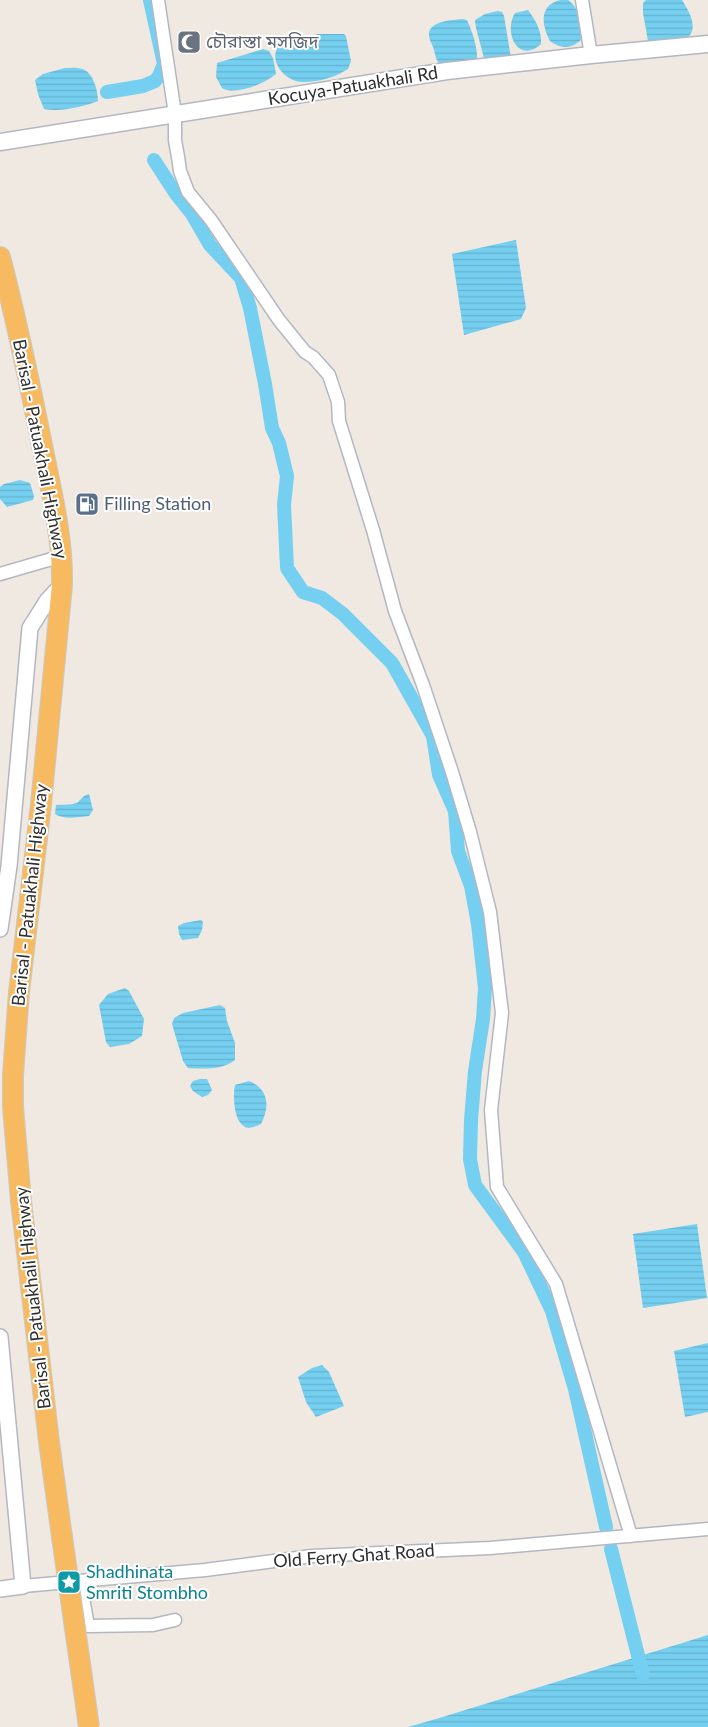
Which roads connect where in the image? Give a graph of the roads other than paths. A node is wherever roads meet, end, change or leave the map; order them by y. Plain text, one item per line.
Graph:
1 (158, 0) edge
2 (582, 0) edge
3 (708, 44) edge
4 (591, 55) junction
5 (175, 114) junction
6 (0, 142) edge
7 (0, 257) edge
8 (62, 556) junction
9 (0, 574) edge
10 (62, 585) junction
11 (0, 929) edge
12 (0, 1338) edge
13 (708, 1529) edge
14 (632, 1536) junction
15 (80, 1581) junction
16 (23, 1586) junction
17 (0, 1589) edge
18 (174, 1620) dead end
19 (89, 1727) edge

1 - 5 street
2 - 4 street
3 - 4 main road, Kocuya-Patuakhali Rd
4 - 5 main road, Kocuya-Patuakhali Rd
5 - 6 main road, Kocuya-Patuakhali Rd
5 - 14 street
7 - 8 highway, Barisal - Patuakhali Highway
8 - 9 street
8 - 10 highway, Barisal - Patuakhali Highway
10 - 11 street
10 - 19 highway, Barisal - Patuakhali Highway, bridge
12 - 16 street
13 - 14 street, Old Ferry Ghat Road
14 - 15 street, Old Ferry Ghat Road
15 - 16 street, Old Ferry Ghat Road
15 - 18 street
16 - 17 street, Old Ferry Ghat Road

